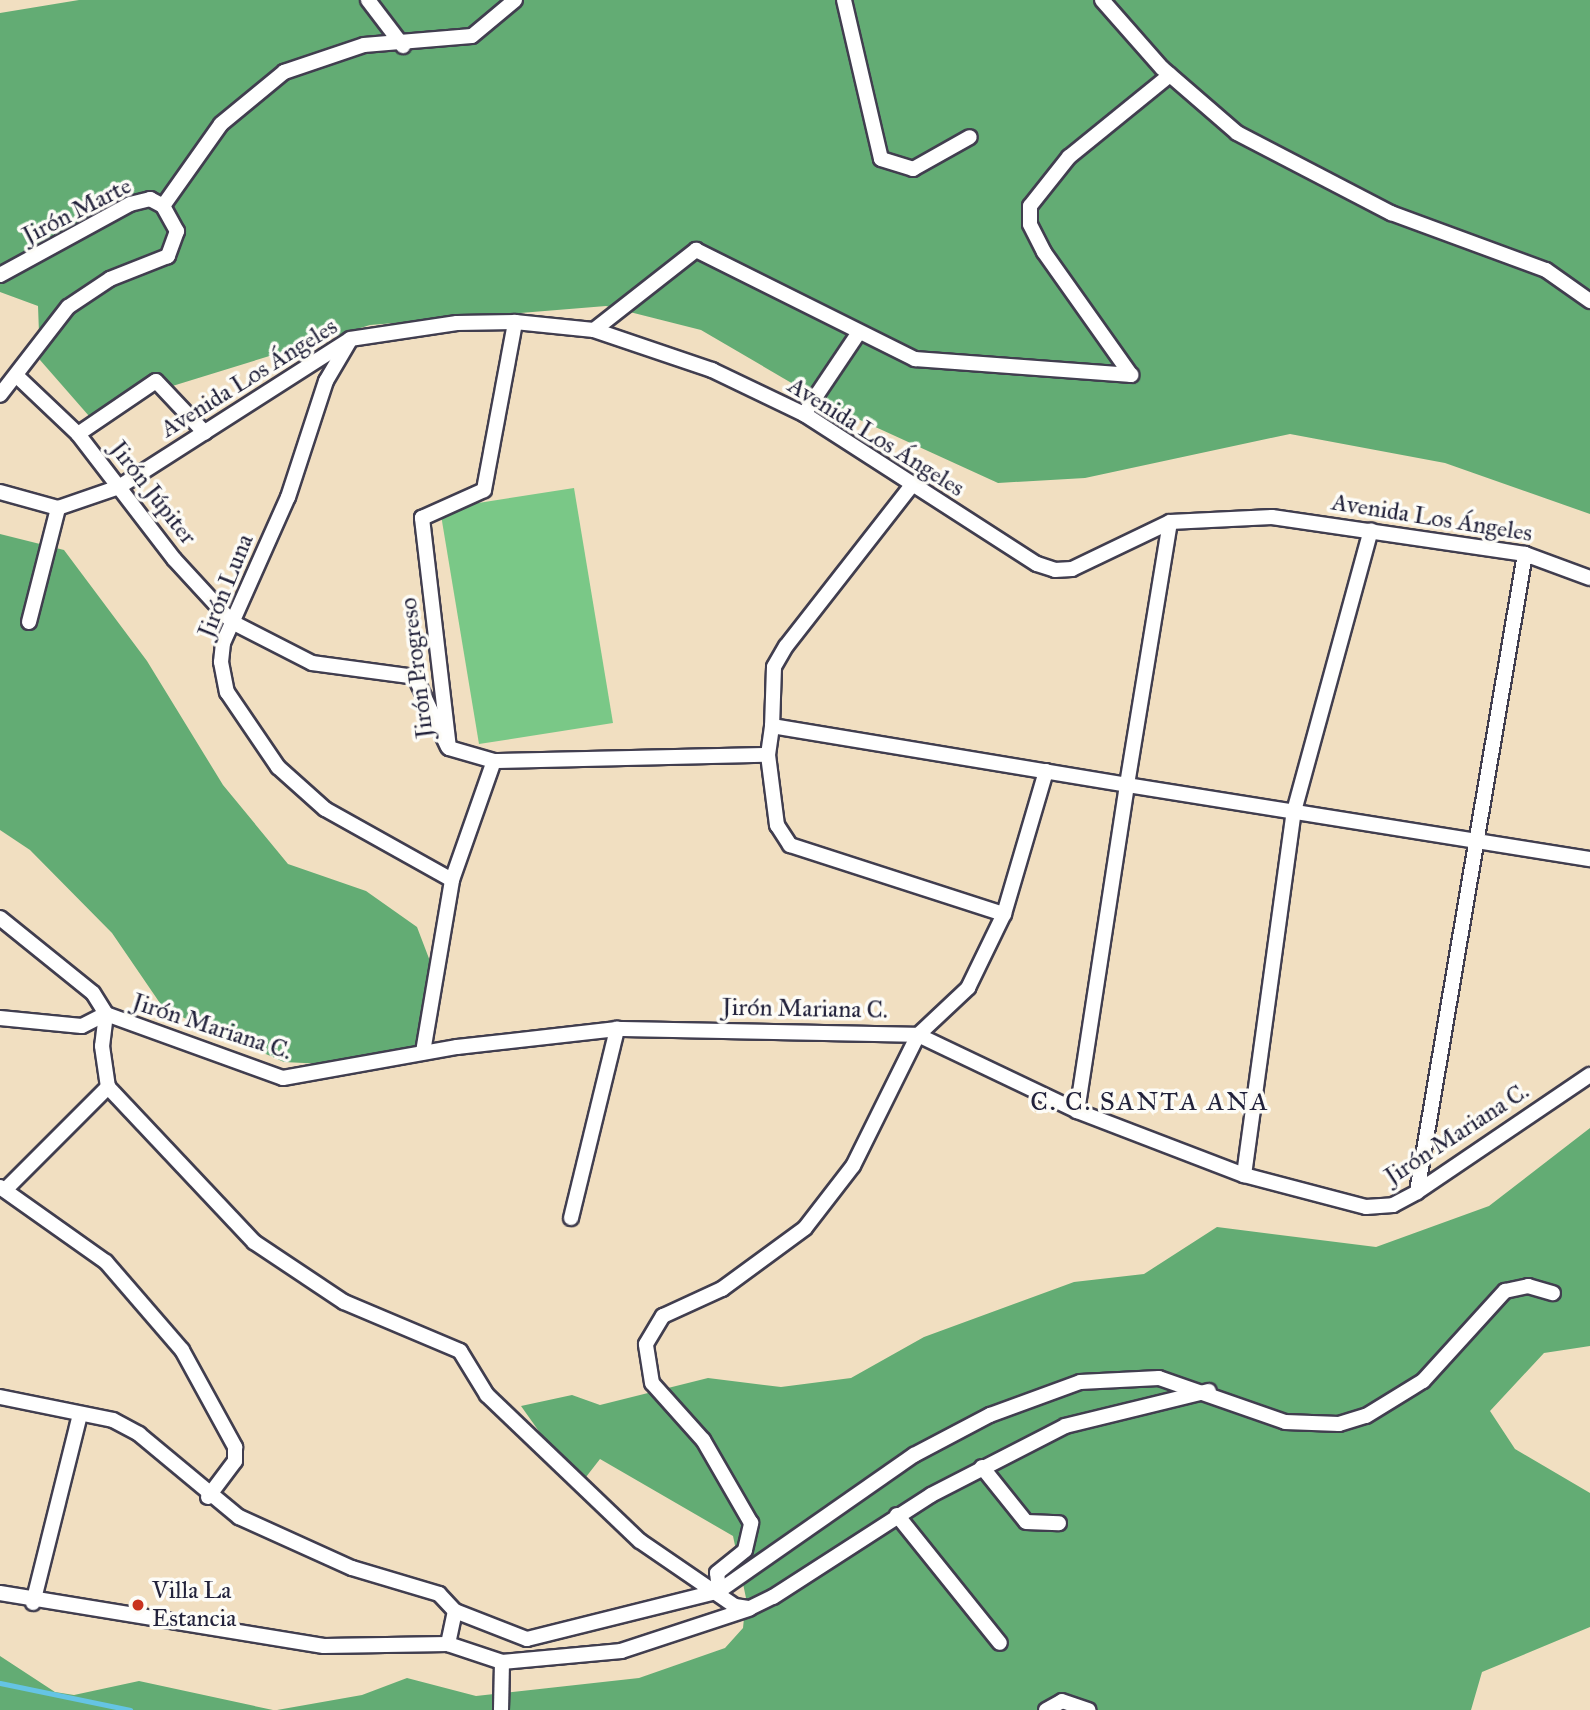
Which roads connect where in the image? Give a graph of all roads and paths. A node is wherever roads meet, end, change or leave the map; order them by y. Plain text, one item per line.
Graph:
1 (369, 0) edge
2 (515, 0) edge
3 (844, 0) edge
4 (1101, 0) edge
5 (403, 46) junction
6 (1170, 75) junction
7 (970, 137) dead end
8 (163, 206) junction
9 (0, 275) edge
10 (1590, 301) edge
11 (515, 322) junction
12 (594, 330) junction
13 (857, 335) junction
14 (350, 339) junction
15 (19, 378) junction
16 (0, 395) edge
17 (804, 414) junction
18 (205, 433) junction
19 (78, 434) junction
20 (912, 485) junction
21 (119, 487) junction
22 (0, 492) edge
23 (58, 508) junction
24 (1170, 522) junction
25 (1371, 530) junction
26 (1525, 554) junction
27 (1590, 578) edge
28 (29, 622) dead end
29 (232, 622) junction
30 (772, 726) junction
31 (449, 748) junction
32 (768, 755) junction
33 (494, 761) junction
34 (1046, 771) junction
35 (1127, 785) junction
36 (1293, 815) junction
37 (1474, 840) junction
38 (1590, 859) edge
39 (452, 880) junction
40 (1004, 914) junction
41 (0, 918) edge
42 (106, 1014) junction
43 (0, 1018) edge
44 (617, 1029) junction
45 (918, 1035) junction
46 (423, 1052) junction
47 (1590, 1074) edge
48 (108, 1087) junction
49 (1077, 1111) junction
50 (1244, 1175) junction
51 (2, 1188) edge
52 (1418, 1192) junction
53 (571, 1217) dead end
54 (1553, 1293) dead end
55 (1209, 1391) junction
56 (0, 1397) edge
57 (80, 1415) junction
58 (982, 1467) junction
59 (208, 1497) junction
60 (897, 1515) junction
61 (1059, 1523) dead end
62 (719, 1591) junction
63 (0, 1593) edge
64 (33, 1603) junction
65 (750, 1608) junction
66 (455, 1611) junction
67 (1000, 1643) dead end
68 (448, 1644) junction
69 (502, 1661) junction
70 (501, 1710) edge
71 (1046, 1710) edge
72 (1088, 1710) edge

1 - 5 street
2 - 5 street, Jirón Marte
3 - 7 street
4 - 6 street
5 - 8 street, Jirón Marte
6 - 10 street
6 - 13 street
8 - 9 street, Jirón Marte
8 - 15 street
11 - 12 street, Avenida Los Ángeles
11 - 14 street, Avenida Los Ángeles
11 - 31 street, Jirón Progreso
12 - 13 street
12 - 17 street, Avenida Los Ángeles
13 - 17 street
14 - 18 street, Avenida Los Ángeles
14 - 29 street, Jirón Luna
15 - 16 street
15 - 19 street, Jirón Júpiter
17 - 20 street, Avenida Los Ángeles
18 - 19 street
18 - 21 street, Avenida Los Ángeles
19 - 21 street, Jirón Júpiter
20 - 24 street, Avenida Los Ángeles
20 - 30 street
21 - 23 street, Avenida Los Ángeles
21 - 29 street, Jirón Júpiter
22 - 23 street
23 - 28 street
24 - 25 street, Avenida Los Ángeles
24 - 35 street
25 - 26 street, Avenida Los Ángeles
25 - 36 street
26 - 27 street, Avenida Los Ángeles
26 - 37 street
29 - 31 street, Jirón Júpiter
29 - 39 street, Jirón Luna
30 - 32 street
30 - 34 street
31 - 33 street, Jirón Progreso
32 - 33 street, Jirón Progreso
32 - 40 street
33 - 39 street
34 - 35 street
34 - 40 street
35 - 36 street
35 - 49 street
36 - 37 street
36 - 50 street
37 - 38 street
37 - 52 street
39 - 46 street
40 - 45 street
41 - 42 street, Jirón Mariana C.
42 - 43 street
42 - 46 street, Jirón Mariana C.
42 - 48 street
44 - 45 street, Jirón Mariana C.
44 - 46 street, Jirón Mariana C.
44 - 53 street
45 - 49 street, Jirón Mariana C.
45 - 62 street
47 - 52 street, Jirón Mariana C.
48 - 51 street
48 - 62 street
49 - 50 street, Jirón Mariana C.
50 - 52 street, Jirón Mariana C.
51 - 59 street
54 - 55 street
55 - 58 street
55 - 62 street
56 - 57 street
57 - 59 street
57 - 64 street
58 - 60 street
58 - 61 street
59 - 66 street
60 - 65 street
60 - 67 street
62 - 65 street
62 - 66 street
63 - 64 street
64 - 68 street
65 - 69 street
66 - 68 street
68 - 69 street
69 - 70 street
71 - 72 street

